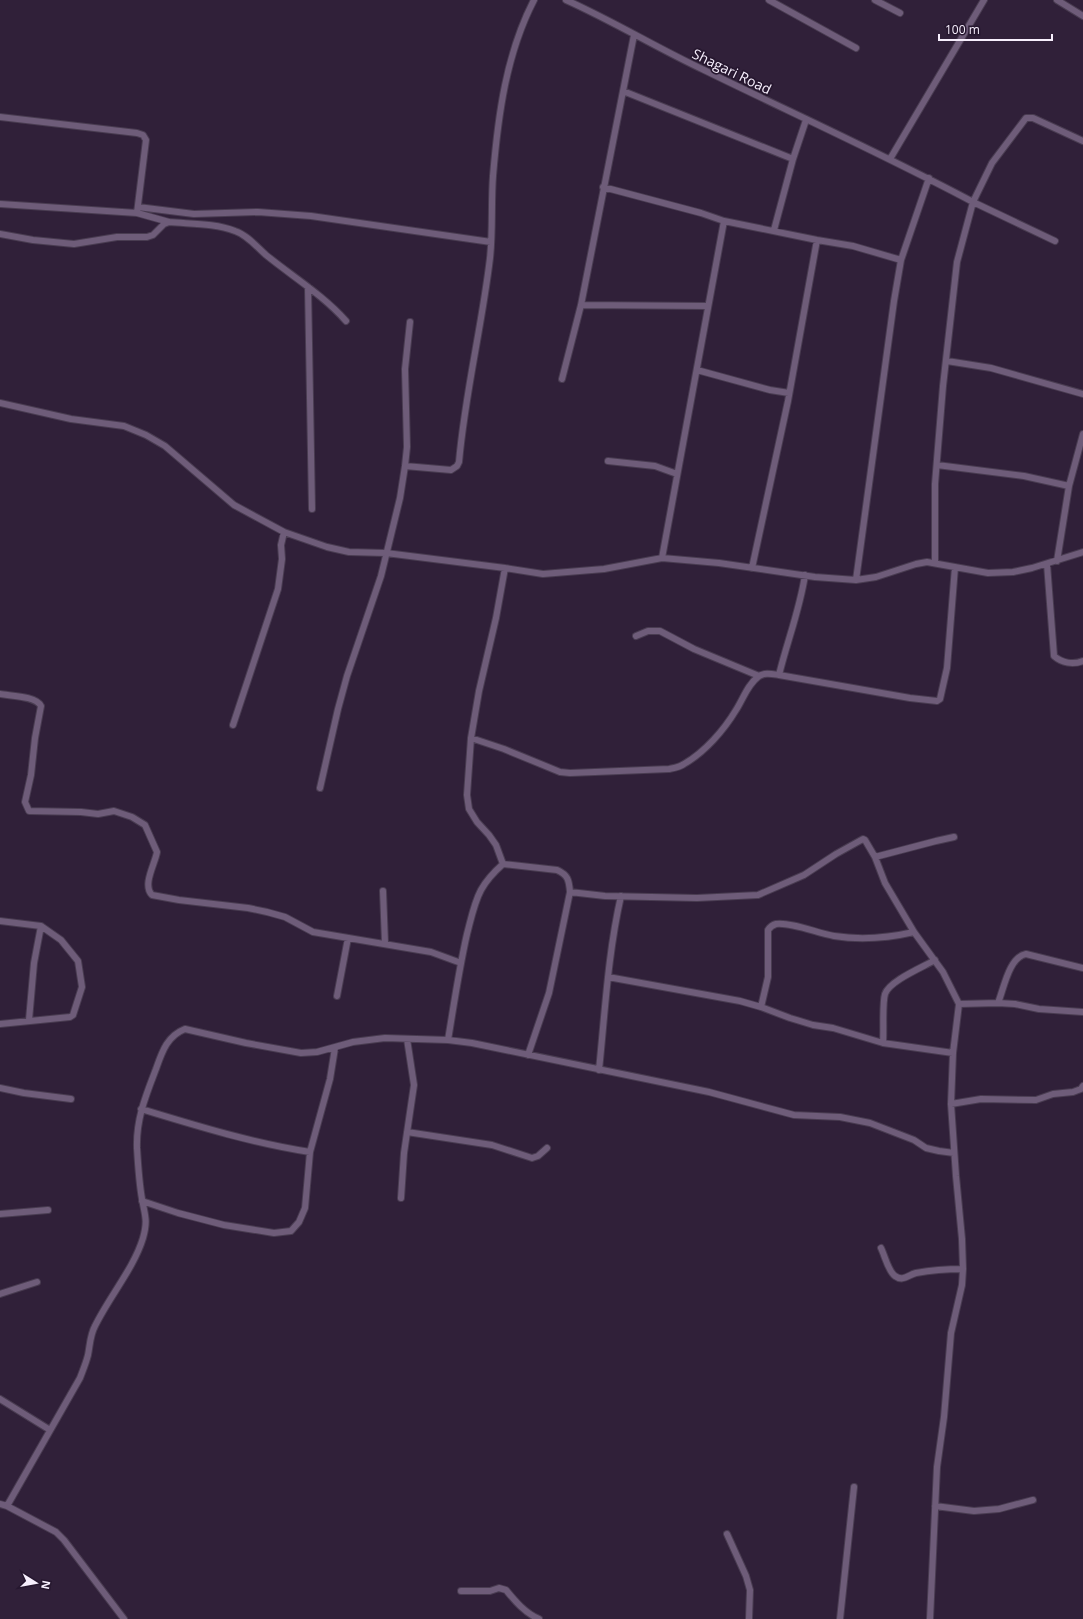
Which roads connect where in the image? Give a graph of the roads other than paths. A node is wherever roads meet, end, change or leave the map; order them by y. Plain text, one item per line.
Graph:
1 (534, 0) edge
2 (566, 0) edge
3 (583, 0) edge
4 (769, 0) edge
5 (876, 0) edge
6 (984, 0) edge
7 (1057, 0) edge
8 (579, 6) junction
9 (900, 13) dead end
10 (1083, 16) edge
11 (634, 35) junction
12 (856, 48) dead end
13 (623, 91) junction
14 (0, 118) edge
15 (806, 120) junction
16 (1083, 141) edge
17 (793, 159) junction
18 (890, 159) junction
19 (929, 178) junction
20 (604, 187) junction
21 (973, 202) junction
22 (0, 204) edge
23 (137, 210) junction
24 (724, 221) junction
25 (169, 222) junction
26 (774, 230) junction
27 (0, 234) edge
28 (817, 240) junction
29 (1055, 241) dead end
30 (491, 242) junction
31 (901, 260) junction
32 (308, 287) junction
33 (581, 304) junction
34 (708, 306) junction
35 (346, 321) dead end
36 (410, 322) dead end
37 (947, 361) junction
38 (697, 370) junction
39 (562, 379) dead end
40 (789, 393) junction
41 (1083, 394) edge
42 (0, 403) edge
43 (1083, 434) edge
44 (608, 461) dead end
45 (937, 465) junction
46 (406, 466) junction
47 (677, 474) junction
48 (1069, 486) junction
49 (312, 509) dead end
50 (284, 532) junction
51 (1083, 552) edge
52 (386, 553) junction
53 (662, 558) junction
54 (1057, 560) junction
55 (935, 563) junction
56 (1047, 564) junction
57 (956, 567) junction
58 (505, 568) junction
59 (752, 568) junction
60 (805, 575) junction
61 (856, 580) junction
62 (636, 636) dead end
63 (1083, 661) edge
64 (779, 675) junction
65 (759, 676) junction
66 (0, 694) edge
67 (233, 725) dead end
68 (471, 738) junction
69 (320, 788) dead end
70 (954, 837) dead end
71 (875, 857) junction
72 (503, 864) junction
73 (383, 891) dead end
74 (570, 892) junction
75 (621, 896) junction
76 (0, 921) edge
77 (41, 926) junction
78 (914, 932) junction
79 (348, 938) junction
80 (385, 943) junction
81 (935, 960) junction
82 (461, 963) junction
83 (1083, 968) edge
84 (608, 977) junction
85 (337, 996) dead end
86 (998, 1003) junction
87 (959, 1004) junction
88 (761, 1007) junction
89 (1083, 1012) edge
90 (29, 1020) junction
91 (0, 1024) edge
92 (407, 1039) junction
93 (448, 1040) junction
94 (883, 1043) junction
95 (335, 1048) junction
96 (953, 1053) junction
97 (528, 1055) junction
98 (600, 1070) junction
99 (1083, 1086) edge
100 (0, 1088) edge
101 (71, 1099) dead end
102 (951, 1104) junction
103 (141, 1108) junction
104 (407, 1132) junction
105 (547, 1148) dead end
106 (310, 1152) junction
107 (954, 1153) junction
108 (401, 1198) dead end
109 (142, 1201) junction
110 (48, 1210) dead end
111 (0, 1214) edge
112 (881, 1248) dead end
113 (963, 1269) junction
114 (37, 1282) dead end
115 (0, 1294) edge
116 (0, 1399) edge
117 (50, 1430) junction
118 (854, 1487) dead end
119 (1033, 1500) dead end
120 (0, 1504) edge
121 (7, 1506) junction
122 (935, 1506) junction
123 (727, 1534) dead end
124 (461, 1591) dead end
125 (124, 1619) edge
126 (539, 1619) edge
127 (749, 1619) edge
128 (840, 1619) edge
129 (930, 1619) edge

1 - 30 street
2 - 8 street, Shagari Road
3 - 8 street
4 - 12 street
5 - 9 street
6 - 18 street
7 - 10 street
8 - 11 street, Shagari Road
11 - 13 street
11 - 15 street, Shagari Road
13 - 17 street
13 - 20 street
14 - 23 street
15 - 17 street
15 - 18 street, Shagari Road
16 - 21 street
17 - 26 street
18 - 19 street, Shagari Road
19 - 21 street, Shagari Road
19 - 31 street
20 - 24 street
20 - 33 street
21 - 29 street, Shagari Road
21 - 37 street
22 - 23 street
23 - 25 street
23 - 30 street
24 - 26 street
24 - 34 street
25 - 27 street
25 - 32 street
26 - 28 street
28 - 31 street
28 - 40 street
30 - 46 street
31 - 61 street
32 - 35 street
32 - 49 street
33 - 34 street
33 - 39 street
34 - 38 street
36 - 46 street
37 - 41 street
37 - 45 street
38 - 40 street
38 - 47 street
40 - 59 street
42 - 50 street
43 - 48 street
44 - 47 street
45 - 48 street
45 - 55 street
46 - 52 street
47 - 53 street
48 - 54 street
50 - 52 street
50 - 67 street
51 - 54 street
52 - 58 street
52 - 69 street
53 - 58 street
53 - 59 street
54 - 56 street
55 - 57 street
55 - 61 street
56 - 57 street
56 - 63 street
57 - 64 street
58 - 68 street
59 - 60 street
60 - 61 street
60 - 64 street
62 - 65 street
64 - 65 street
65 - 68 street
66 - 79 street
68 - 72 street
70 - 71 street
71 - 75 street
71 - 78 street
72 - 74 street
72 - 82 street
73 - 80 street
74 - 75 street
74 - 97 street
75 - 84 street
76 - 77 street
77 - 90 street
77 - 90 street
78 - 81 street
78 - 88 street
79 - 80 street
79 - 85 street
80 - 82 street
81 - 87 street
81 - 94 street
82 - 93 street
83 - 86 street
84 - 88 street
84 - 98 street
86 - 87 street
86 - 89 street
87 - 96 street
88 - 94 street
90 - 91 street
92 - 93 street
92 - 95 street
92 - 104 street
93 - 97 street
94 - 96 street
95 - 103 street
95 - 106 street
96 - 102 street
97 - 98 street
98 - 107 street
99 - 102 street
100 - 101 street
102 - 107 street
103 - 106 street
103 - 109 street
104 - 105 street
104 - 108 street
106 - 109 street
107 - 113 street
109 - 117 street
110 - 111 street
112 - 113 street
113 - 122 street
114 - 115 street
116 - 117 street
117 - 121 street
118 - 128 street
119 - 122 street
120 - 121 street
121 - 125 street
122 - 129 street
123 - 127 street
124 - 126 street

